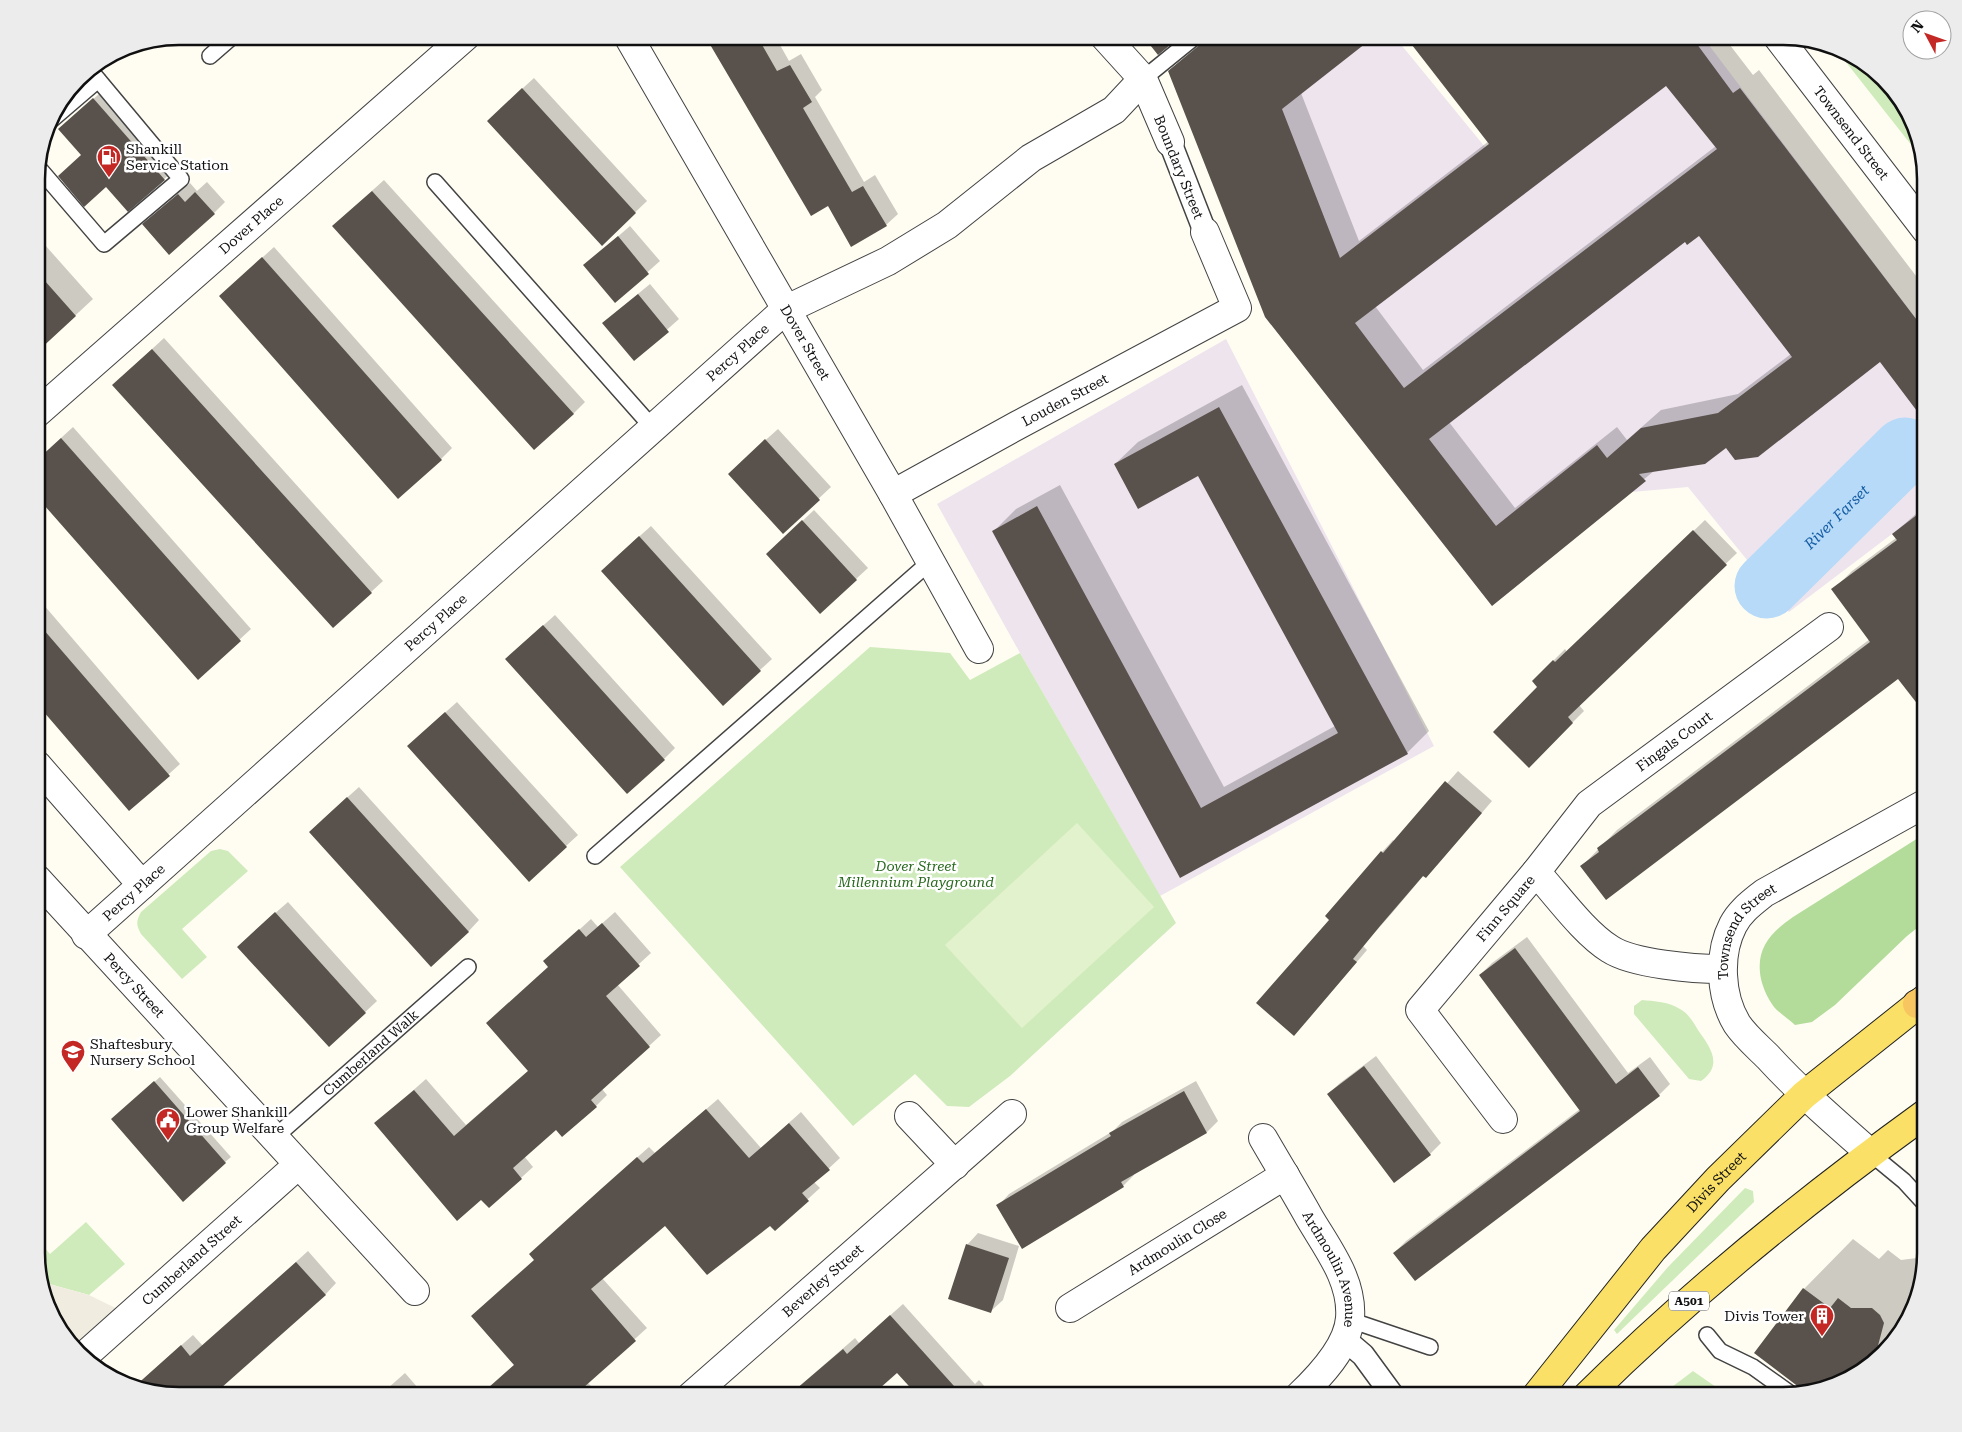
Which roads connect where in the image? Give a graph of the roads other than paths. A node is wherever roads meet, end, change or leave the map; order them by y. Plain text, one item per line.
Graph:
1 (222, 45) edge
2 (456, 45) edge
3 (633, 45) edge
4 (1112, 45) edge
5 (1185, 45) edge
6 (1784, 45) edge
7 (210, 56) dead end
8 (94, 75) edge
9 (91, 78) edge
10 (1143, 79) junction
11 (79, 90) edge
12 (1170, 142) joint
13 (45, 174) edge
14 (435, 182) dead end
15 (1917, 218) edge
16 (1205, 232) joint
17 (1237, 308) joint
18 (785, 310) junction
19 (45, 405) edge
20 (653, 428) junction
21 (893, 494) junction
22 (931, 561) junction
23 (1829, 627) dead end
24 (979, 649) dead end
25 (45, 775) edge
26 (1917, 808) edge
27 (595, 856) dead end
28 (1536, 872) junction
29 (142, 885) junction
30 (45, 889) edge
31 (86, 935) junction
32 (468, 968) dead end
33 (1722, 969) junction
34 (1917, 1006) edge
35 (1804, 1095) junction
36 (1012, 1114) dead end
37 (909, 1116) dead end
38 (1503, 1119) dead end
39 (1917, 1119) edge
40 (274, 1138) junction
41 (1263, 1138) dead end
42 (1870, 1153) junction
43 (298, 1165) junction
44 (954, 1165) junction
45 (1285, 1175) junction
46 (1917, 1195) edge
47 (414, 1291) dead end
48 (1070, 1308) dead end
49 (1346, 1329) junction
50 (1707, 1335) dead end
51 (1430, 1346) dead end
52 (89, 1352) edge
53 (701, 1387) edge
54 (1308, 1387) edge
55 (1386, 1387) edge
56 (1543, 1387) edge
57 (1597, 1387) edge
58 (1781, 1387) edge

1 - 7 lane
2 - 19 street, Dover Place
3 - 18 street, Dover Street
4 - 10 street, Boundary Street
5 - 10 lane
6 - 15 street, Townsend Street
8 - 13 lane
9 - 11 lane
10 - 12 street, Boundary Street
10 - 18 street, Percy Place
12 - 16 street, Boundary Street
14 - 20 lane
16 - 17 street, Boundary Street
17 - 21 street, Louden Street
18 - 20 street, Percy Place
18 - 21 street, Dover Street
20 - 29 street, Percy Place
21 - 22 street, Dover Street
22 - 24 street, Dover Street
22 - 27 lane
23 - 28 street, Fingals Court
25 - 29 street
26 - 33 street, Townsend Street
28 - 33 street, Finn Square
28 - 38 street, Finn Square
29 - 31 street, Percy Place
30 - 31 street, Percy Street
31 - 40 street, Percy Street
32 - 40 lane, Cumberland Walk
33 - 35 street, Townsend Street
34 - 35 main road, Divis Street
35 - 42 street, Townsend Street
35 - 56 main road, Divis Street
36 - 44 street, Beverley Street
37 - 44 street
39 - 42 main road, A501
40 - 43 street, Percy Street
41 - 45 street, Ardmoulin Avenue
42 - 46 lane
42 - 57 main road, A501
43 - 47 street, Percy Street
43 - 52 street, Cumberland Street
44 - 53 street, Beverley Street
45 - 48 street, Ardmoulin Close
45 - 49 street, Ardmoulin Avenue
49 - 51 lane
49 - 54 street, Ardmoulin Avenue
49 - 55 street
50 - 58 lane

